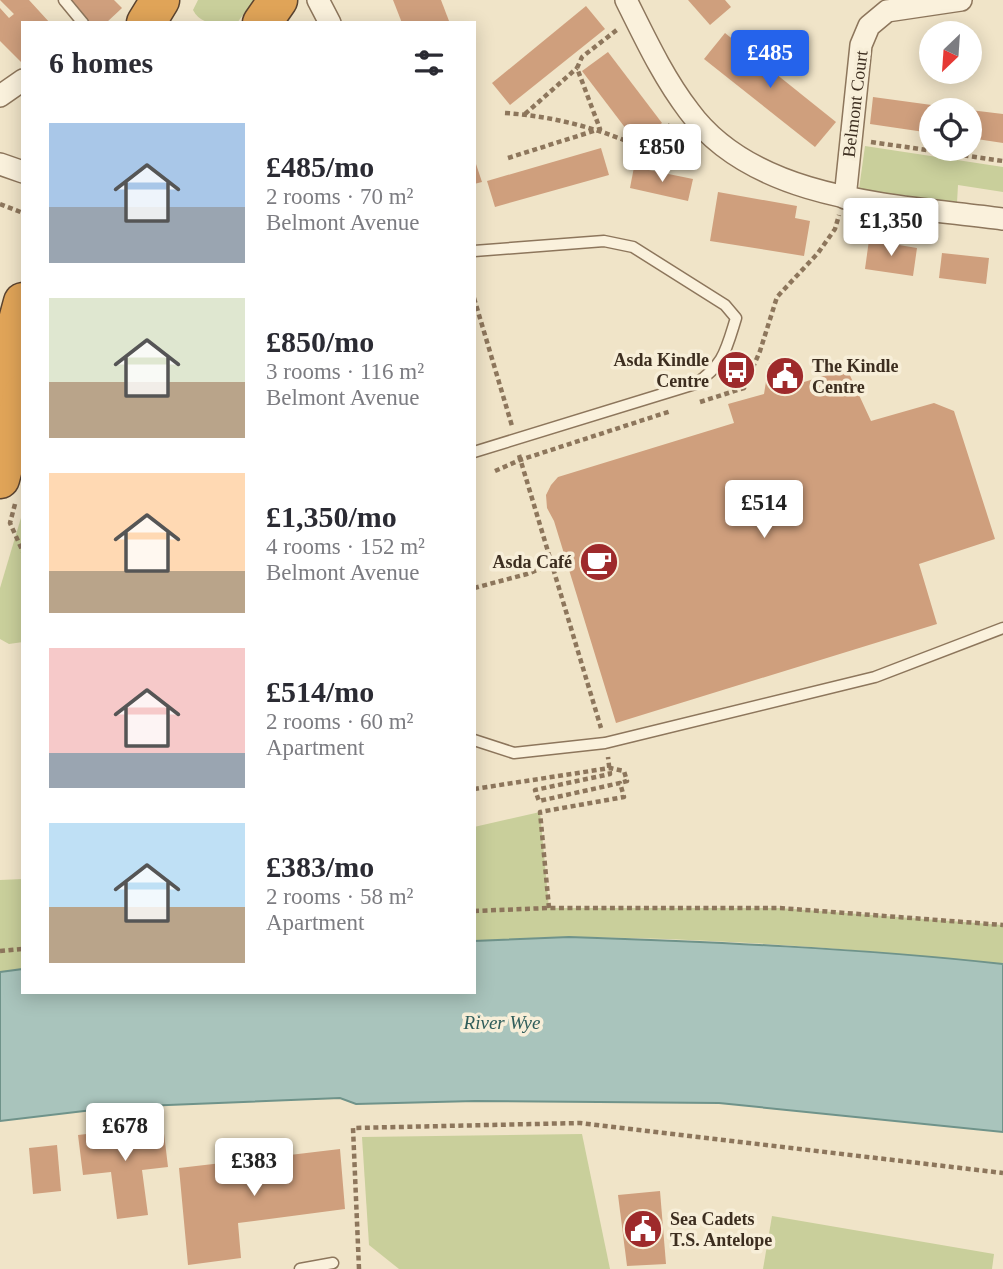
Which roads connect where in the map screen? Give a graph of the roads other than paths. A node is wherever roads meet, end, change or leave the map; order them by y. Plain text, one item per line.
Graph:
1 (64, 0) edge
2 (160, 0) edge
3 (166, 0) edge
4 (278, 0) edge
5 (318, 0) edge
6 (961, 0) edge
7 (886, 5) edge
8 (630, 8) edge
9 (81, 21) edge
10 (147, 21) edge
11 (172, 21) edge
12 (263, 21) edge
13 (329, 21) edge
14 (21, 81) edge
15 (0, 96) edge
16 (21, 156) edge
17 (0, 163) edge
18 (21, 171) edge
19 (845, 198) junction
20 (1003, 219) edge
21 (476, 251) edge
22 (21, 310) edge
23 (0, 387) edge
24 (21, 401) edge
25 (476, 451) edge
26 (0, 479) edge
27 (1003, 628) edge
28 (476, 741) edge
29 (333, 1263) dead end
30 (300, 1269) edge

1 - 9 lane
2 - 10 highway
3 - 11 highway
4 - 12 highway
5 - 13 street
6 - 7 street, Belmont Court
7 - 19 street, Belmont Court
8 - 19 street
14 - 15 street
16 - 17 street
17 - 18 street
19 - 20 street
21 - 25 lane
22 - 23 highway
24 - 26 highway
27 - 28 lane
29 - 30 lane

